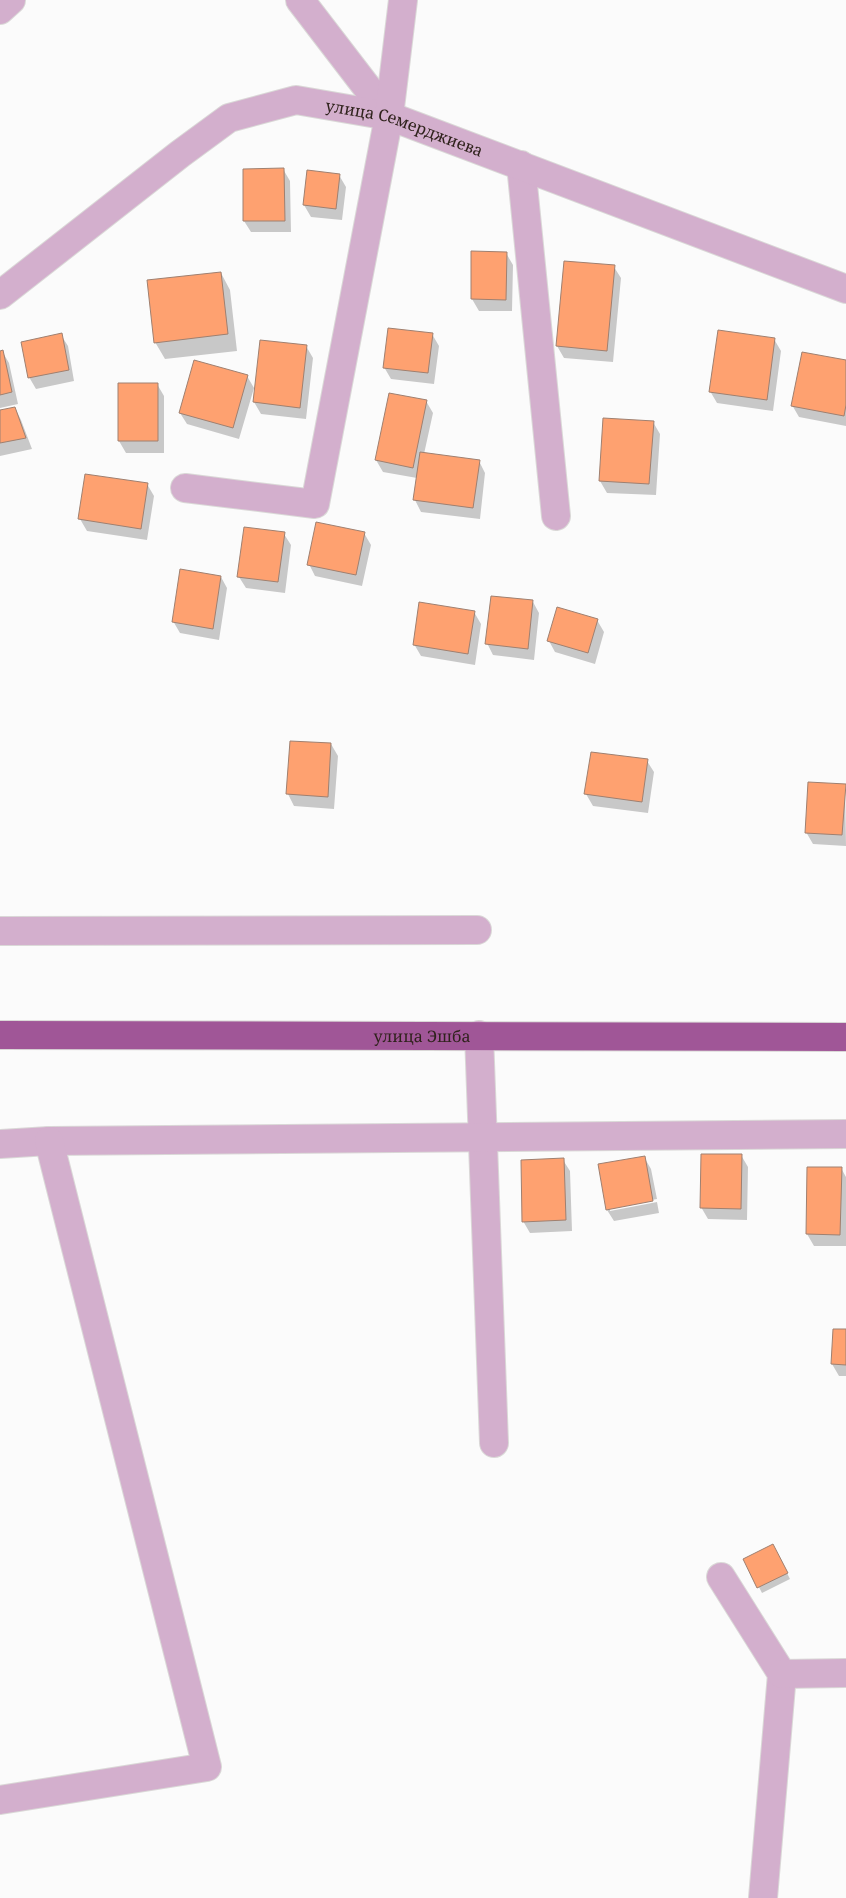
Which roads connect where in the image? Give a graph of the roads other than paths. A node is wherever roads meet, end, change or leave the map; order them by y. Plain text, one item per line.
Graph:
1 (11, 0) edge
2 (300, 0) edge
3 (403, 0) edge
4 (0, 10) edge
5 (389, 116) junction
6 (521, 165) junction
7 (846, 289) edge
8 (0, 295) edge
9 (185, 488) dead end
10 (556, 516) dead end
11 (477, 930) dead end
12 (0, 931) edge
13 (0, 1035) edge
14 (478, 1035) junction
15 (846, 1037) edge
16 (846, 1134) edge
17 (482, 1138) junction
18 (49, 1141) junction
19 (0, 1144) edge
20 (494, 1443) dead end
21 (720, 1577) dead end
22 (846, 1673) edge
23 (782, 1674) junction
24 (0, 1800) edge
25 (763, 1898) edge

1 - 4 street
2 - 5 street
3 - 5 street
5 - 6 street, улица Семерджиева
5 - 8 street, улица Семерджиева
5 - 9 street
6 - 7 street, улица Семерджиева
6 - 10 street
11 - 12 street
13 - 14 highway, улица Эшба
14 - 15 highway, улица Эшба
14 - 17 street
16 - 17 street
17 - 18 street
17 - 20 street
18 - 19 street
18 - 24 street
21 - 23 street
22 - 23 street
23 - 25 street

